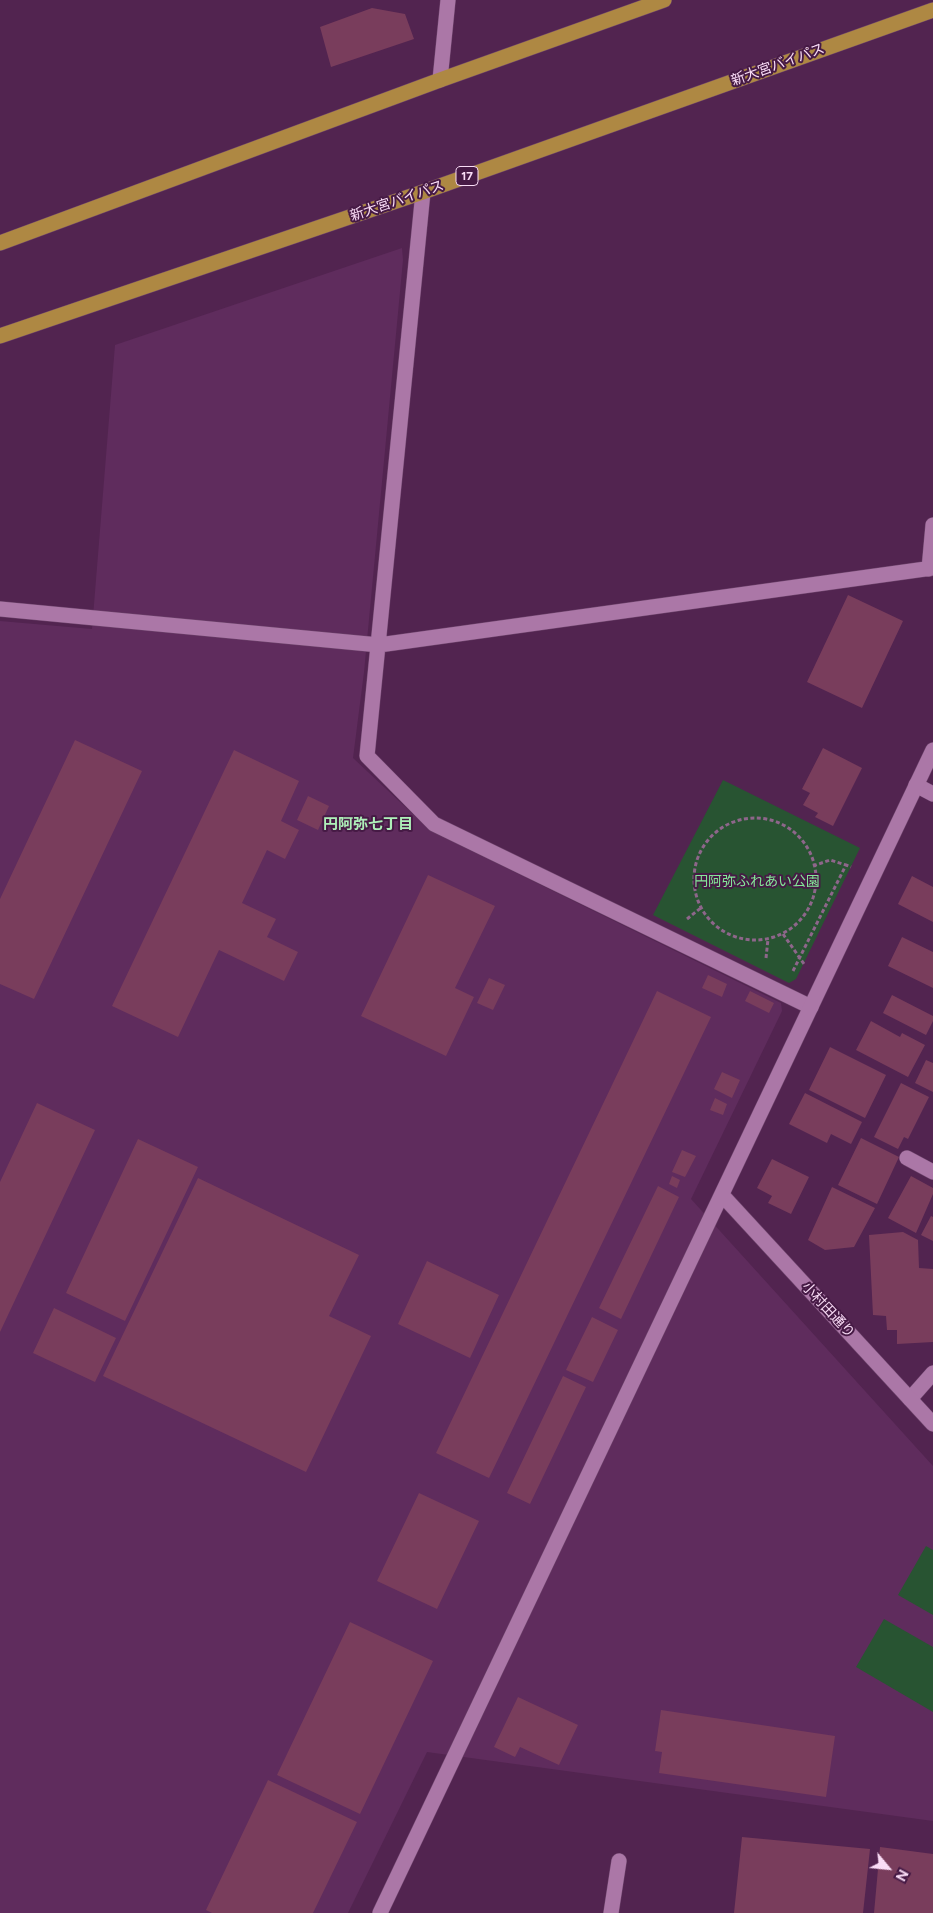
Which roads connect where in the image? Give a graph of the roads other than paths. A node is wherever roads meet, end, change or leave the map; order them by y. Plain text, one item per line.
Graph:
1 (448, 0) edge
2 (664, 0) edge
3 (933, 10) edge
4 (440, 80) junction
5 (423, 192) junction
6 (0, 243) edge
7 (0, 336) edge
8 (933, 525) edge
9 (931, 569) edge
10 (0, 609) edge
11 (378, 645) junction
12 (933, 750) edge
13 (916, 785) junction
14 (933, 794) edge
15 (811, 1006) junction
16 (907, 1158) dead end
17 (933, 1172) edge
18 (723, 1196) junction
19 (933, 1373) edge
20 (910, 1399) junction
21 (933, 1424) edge
22 (618, 1861) dead end
23 (380, 1913) edge
24 (611, 1913) edge

1 - 4 street
2 - 4 highway
3 - 5 highway, 新大宮バイパス / 17
4 - 6 highway
5 - 7 highway, 新大宮バイパス / 17
5 - 11 street
8 - 9 street
9 - 11 street
10 - 11 street
11 - 15 street
12 - 13 street
13 - 14 street
13 - 15 street
15 - 18 street
16 - 17 street
18 - 20 street, 小村田通り
18 - 23 street
19 - 20 street
20 - 21 street, 小村田通り
22 - 24 street

